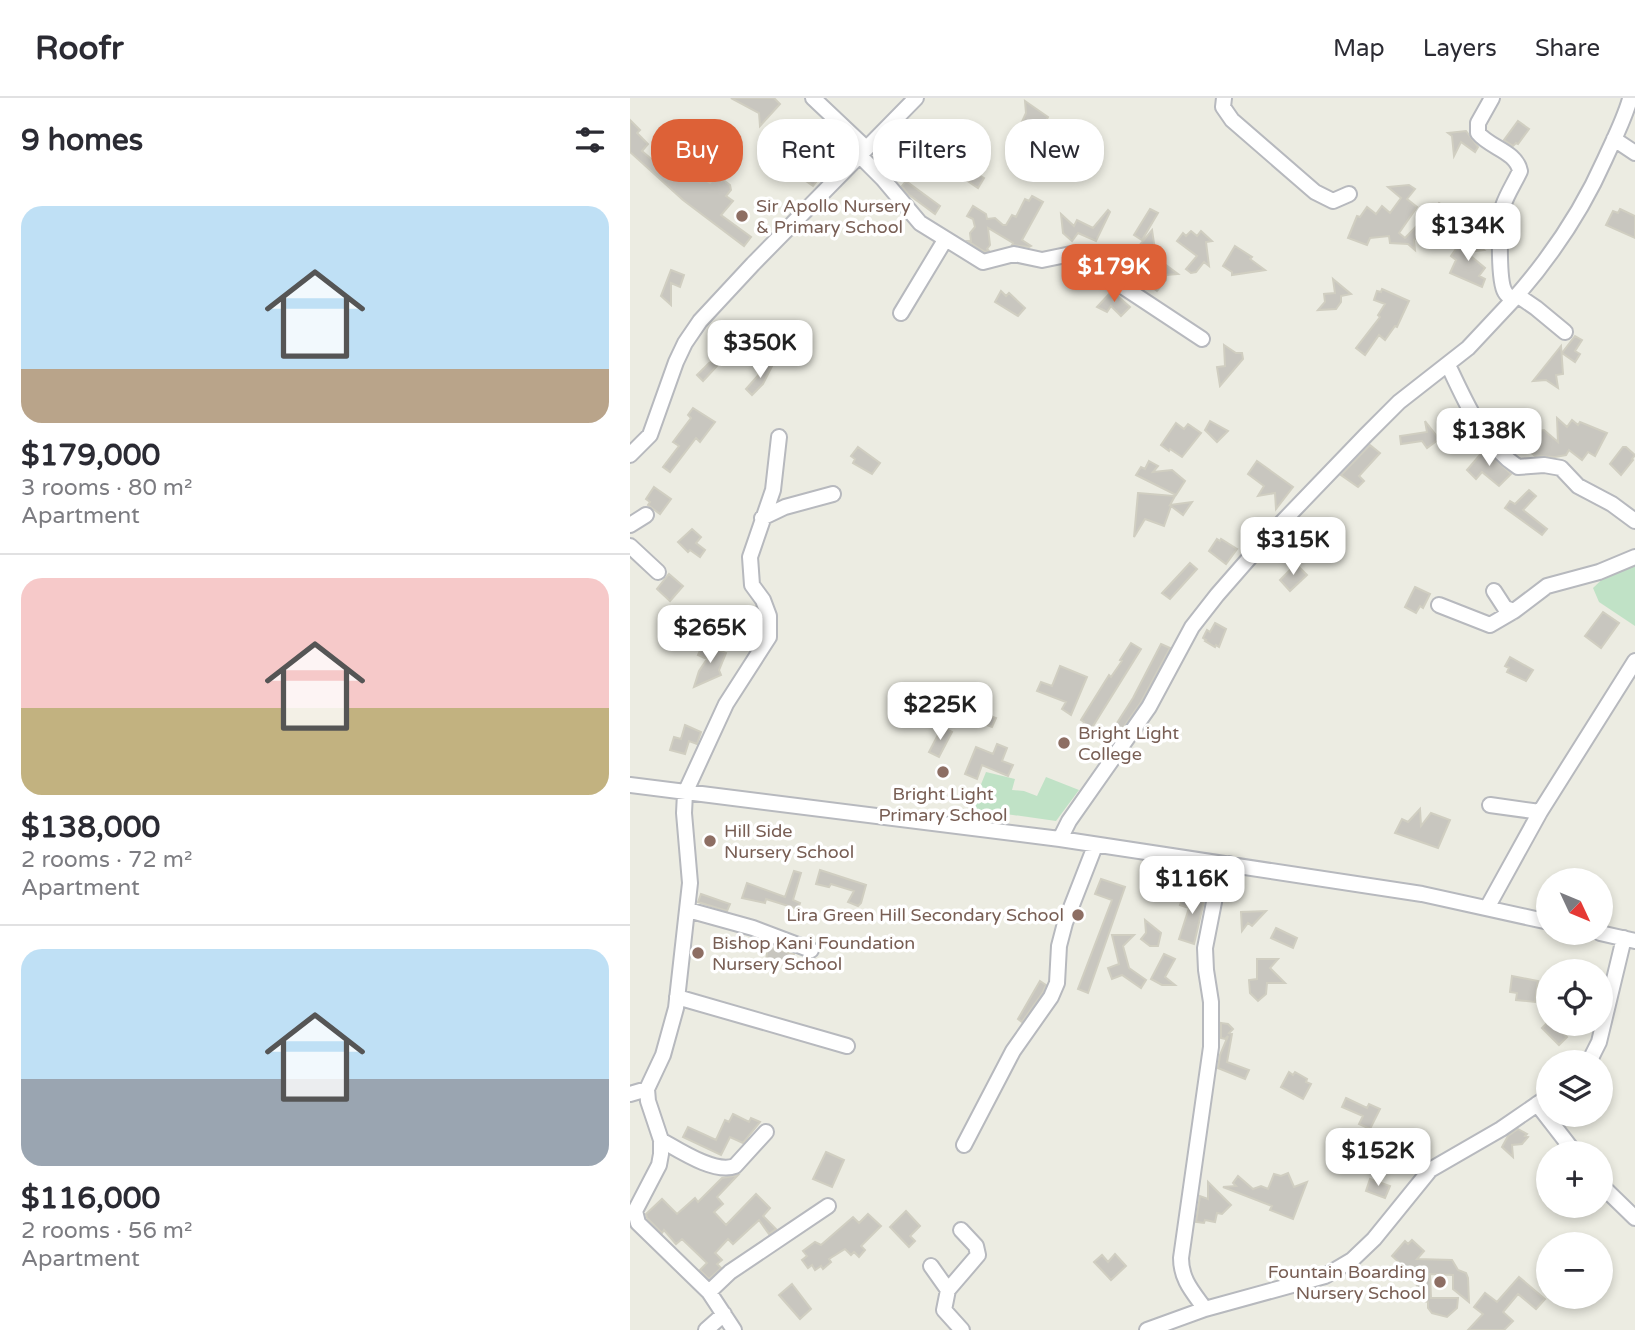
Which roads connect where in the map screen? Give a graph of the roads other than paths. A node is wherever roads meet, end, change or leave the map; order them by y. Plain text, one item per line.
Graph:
1 (813, 98) edge
2 (916, 98) edge
3 (1224, 98) edge
4 (1492, 98) edge
5 (1630, 99) edge
6 (1614, 139) junction
7 (863, 152) junction
8 (1635, 153) edge
9 (1349, 194) dead end
10 (945, 240) junction
11 (1515, 298) junction
12 (901, 313) dead end
13 (1565, 332) dead end
14 (1202, 339) dead end
15 (1448, 365) junction
16 (779, 437) dead end
17 (630, 455) edge
18 (833, 494) dead end
19 (646, 515) dead end
20 (762, 518) junction
21 (1635, 521) edge
22 (630, 525) edge
23 (630, 546) edge
24 (1635, 557) edge
25 (658, 572) dead end
26 (1494, 591) dead end
27 (1438, 606) dead end
28 (1514, 611) junction
29 (1635, 661) edge
30 (630, 785) edge
31 (685, 793) junction
32 (1490, 805) dead end
33 (1540, 812) junction
34 (1059, 839) junction
35 (1095, 846) junction
36 (1229, 864) junction
37 (1487, 908) junction
38 (688, 910) junction
39 (1536, 919) edge
40 (1629, 939) edge
41 (811, 950) dead end
42 (677, 997) junction
43 (847, 1046) dead end
44 (1595, 1050) edge
45 (647, 1090) junction
46 (630, 1094) edge
47 (1536, 1105) edge
48 (766, 1132) dead end
49 (661, 1140) junction
50 (964, 1145) dead end
51 (1613, 1197) edge
52 (828, 1206) dead end
53 (1635, 1218) edge
54 (961, 1230) dead end
55 (931, 1266) dead end
56 (948, 1290) junction
57 (709, 1292) junction
58 (1205, 1309) junction
59 (724, 1314) junction
60 (706, 1330) edge
61 (734, 1330) edge
62 (962, 1330) edge
63 (1147, 1330) edge

1 - 7 street
2 - 7 street
3 - 9 street
4 - 11 street
5 - 6 street
6 - 8 street
6 - 11 street
7 - 10 street
7 - 17 street
10 - 12 street
10 - 14 street
11 - 13 street
11 - 15 street
15 - 21 street
15 - 34 street
16 - 20 street
18 - 20 street
19 - 22 street
20 - 31 street
23 - 25 street
24 - 28 street
26 - 28 street
27 - 28 street
29 - 33 street
30 - 31 street
31 - 34 street
31 - 38 street
32 - 33 street
33 - 37 street
34 - 35 street
35 - 36 street
35 - 50 street
36 - 37 street
36 - 58 street
37 - 39 street
38 - 41 street
38 - 42 street
40 - 44 street
42 - 43 street
42 - 45 street
45 - 46 street
45 - 49 street
47 - 58 street
48 - 49 street
49 - 57 street
51 - 53 street
52 - 57 street
54 - 56 street
55 - 56 street
56 - 62 street
57 - 59 street
58 - 63 street
59 - 60 street
59 - 61 street

